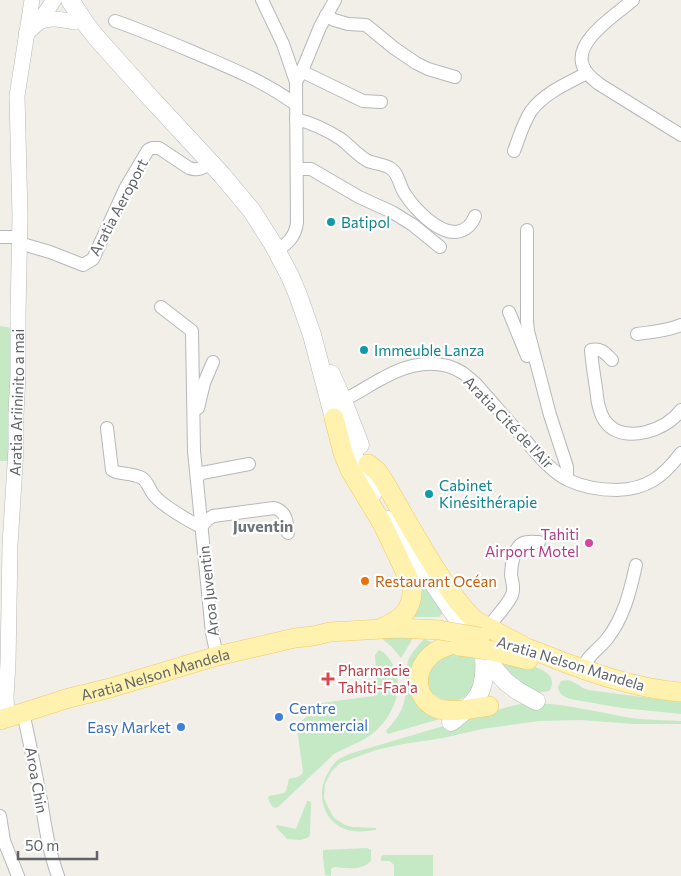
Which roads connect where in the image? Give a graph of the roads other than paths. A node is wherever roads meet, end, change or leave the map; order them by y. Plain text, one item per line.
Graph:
1 (32, 0) edge
2 (54, 0) edge
3 (60, 0) edge
4 (70, 0) edge
5 (262, 0) edge
6 (335, 0) edge
7 (633, 0) edge
8 (326, 15) junction
9 (115, 21) dead end
10 (39, 22) junction
11 (74, 22) junction
12 (26, 34) junction
13 (587, 73) junction
14 (298, 77) junction
15 (455, 77) dead end
16 (146, 94) junction
17 (381, 102) dead end
18 (296, 104) junction
19 (296, 119) junction
20 (681, 135) edge
21 (514, 151) dead end
22 (210, 163) junction
23 (297, 169) junction
24 (475, 216) dead end
25 (527, 230) dead end
26 (0, 237) edge
27 (20, 240) junction
28 (440, 247) dead end
29 (277, 251) junction
30 (161, 307) dead end
31 (509, 312) dead end
32 (681, 325) edge
33 (637, 334) dead end
34 (612, 360) dead end
35 (213, 362) dead end
36 (546, 399) junction
37 (336, 408) junction
38 (681, 410) edge
39 (107, 428) dead end
40 (193, 430) junction
41 (681, 453) edge
42 (249, 464) dead end
43 (368, 464) junction
44 (197, 476) junction
45 (567, 479) junction
46 (201, 527) junction
47 (288, 533) dead end
48 (539, 542) dead end
49 (416, 558) junction
50 (636, 566) dead end
51 (377, 630) junction
52 (312, 636) junction
53 (446, 640) junction
54 (485, 643) junction
55 (217, 656) junction
56 (582, 669) junction
57 (681, 692) edge
58 (536, 701) dead end
59 (681, 702) edge
60 (489, 706) dead end
61 (468, 709) junction
62 (10, 717) edge
63 (451, 722) dead end
64 (0, 816) edge
65 (18, 876) edge
66 (58, 876) edge

1 - 12 street, Aratia Ariininito a mai
2 - 10 street
3 - 11 main road
4 - 16 main road
5 - 14 street
6 - 8 street
7 - 13 street
8 - 14 street
8 - 15 street
9 - 18 street
10 - 11 street
10 - 12 street
11 - 16 main road
12 - 27 street, Aratia Ariininito a mai
13 - 20 street
13 - 21 street
14 - 17 street
14 - 18 street
16 - 22 main road
18 - 19 street
19 - 23 street
19 - 24 street
22 - 27 street, Aratia Aeroport
22 - 29 main road
23 - 28 street
23 - 29 street
25 - 36 street
26 - 27 street
27 - 62 street, Aratia Ariininito a mai
29 - 37 main road
30 - 40 street, Aroa Juventin
31 - 36 street
32 - 33 street
34 - 38 street
35 - 40 street, Aroa Juventin
36 - 45 street
37 - 43 main road
37 - 45 street, Aratia Cité de l'Air
37 - 49 main road
37 - 51 main road
39 - 46 street, Aroa Juventin
40 - 44 street, Aroa Juventin
41 - 45 street, Aratia Cité de l'Air
42 - 44 street
43 - 49 main road
43 - 54 main road
44 - 46 street, Aroa Juventin
46 - 47 street, Aroa Juventin
46 - 55 street, Aroa Juventin
48 - 54 street
49 - 54 main road
50 - 56 street
51 - 52 main road, Aratia Nelson Mandela
51 - 53 main road, Aratia Nelson Mandela
52 - 53 main road, Aratia Nelson Mandela
52 - 55 main road, Aratia Nelson Mandela
53 - 54 main road, Aratia Nelson Mandela, bridge
53 - 61 main road
54 - 56 main road, Aratia Nelson Mandela
54 - 58 main road
54 - 59 main road, Aratia Nelson Mandela
54 - 61 main road
55 - 62 main road, Aratia Nelson Mandela
56 - 57 main road, Aratia Nelson Mandela
60 - 61 main road
61 - 63 main road
62 - 66 street, Aroa Chin
64 - 65 street

